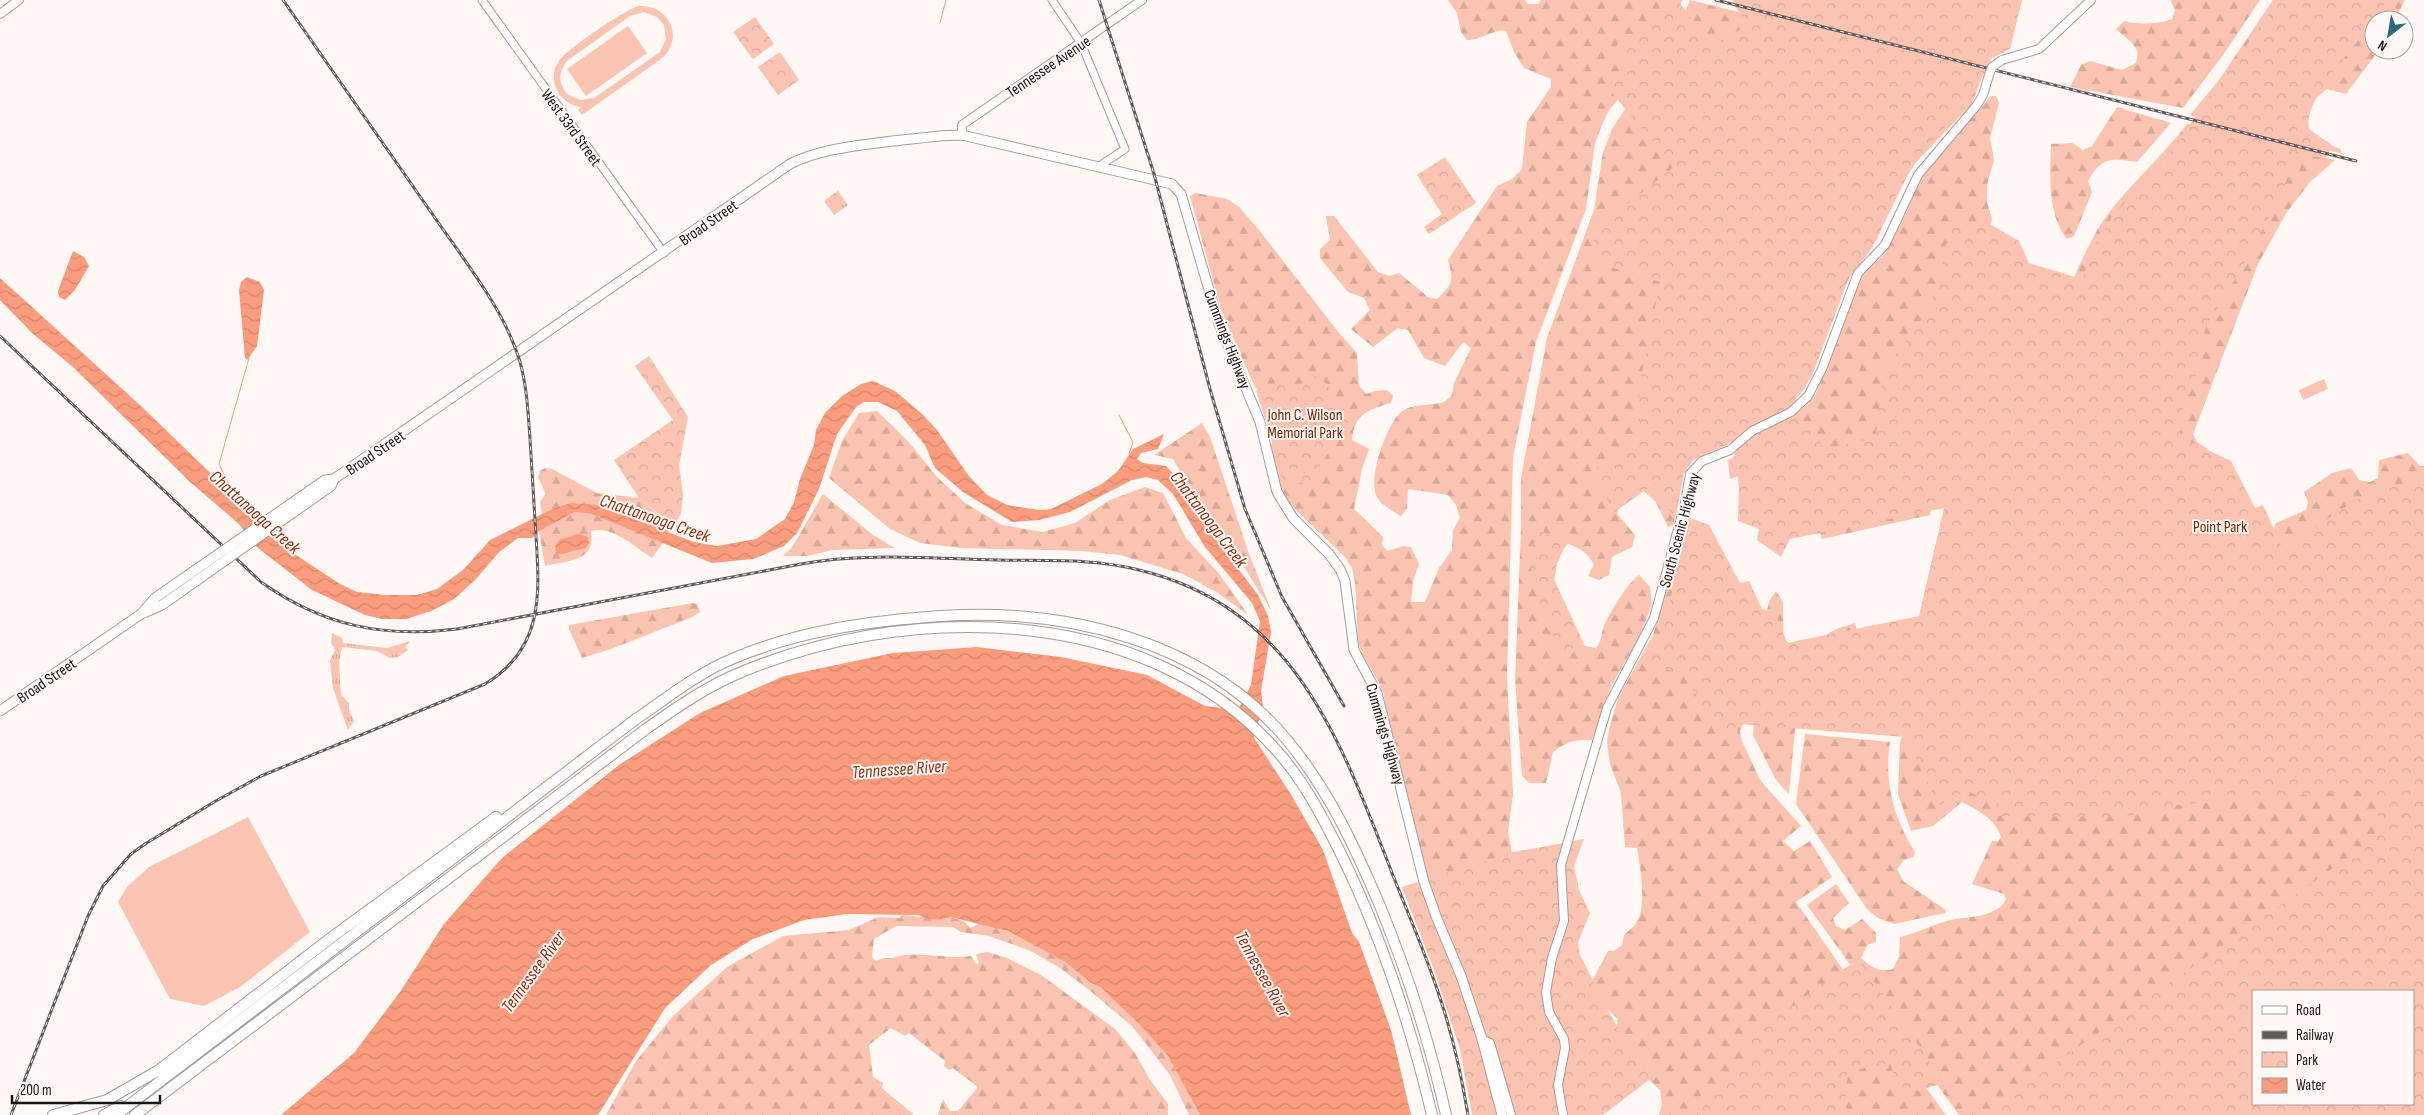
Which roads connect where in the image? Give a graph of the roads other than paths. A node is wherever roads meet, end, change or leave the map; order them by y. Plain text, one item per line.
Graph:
1 (18, 0) edge
2 (482, 0) edge
3 (1052, 0) edge
4 (1142, 0) edge
5 (2091, 0) edge
6 (0, 14) edge
7 (1082, 43) junction
8 (962, 135) junction
9 (1098, 167) junction
10 (1135, 177) joint
11 (664, 252) junction
12 (0, 711) edge
13 (540, 792) junction
14 (1482, 1040) junction
15 (140, 1097) junction
16 (137, 1114) edge
17 (53, 1115) edge
18 (104, 1115) edge
19 (116, 1115) edge
20 (1432, 1115) edge
21 (1446, 1115) edge
22 (1502, 1115) edge
23 (1511, 1115) edge
24 (1563, 1115) edge

1 - 6 main road
2 - 11 street, West 33rd Street
3 - 7 street
4 - 7 main road, Tennessee Avenue
5 - 24 main road, South Scenic Highway, bridge
7 - 8 main road, Tennessee Avenue
7 - 9 street
8 - 9 main road, Broad Street
8 - 11 main road, Broad Street
9 - 10 main road, Broad Street
10 - 14 main road, Cummings Highway
11 - 12 main road, Broad Street, bridge
13 - 15 highway
13 - 17 highway
13 - 21 highway
14 - 22 main road, Cummings Highway
14 - 23 main road
15 - 18 highway
15 - 19 highway
16 - 20 highway

